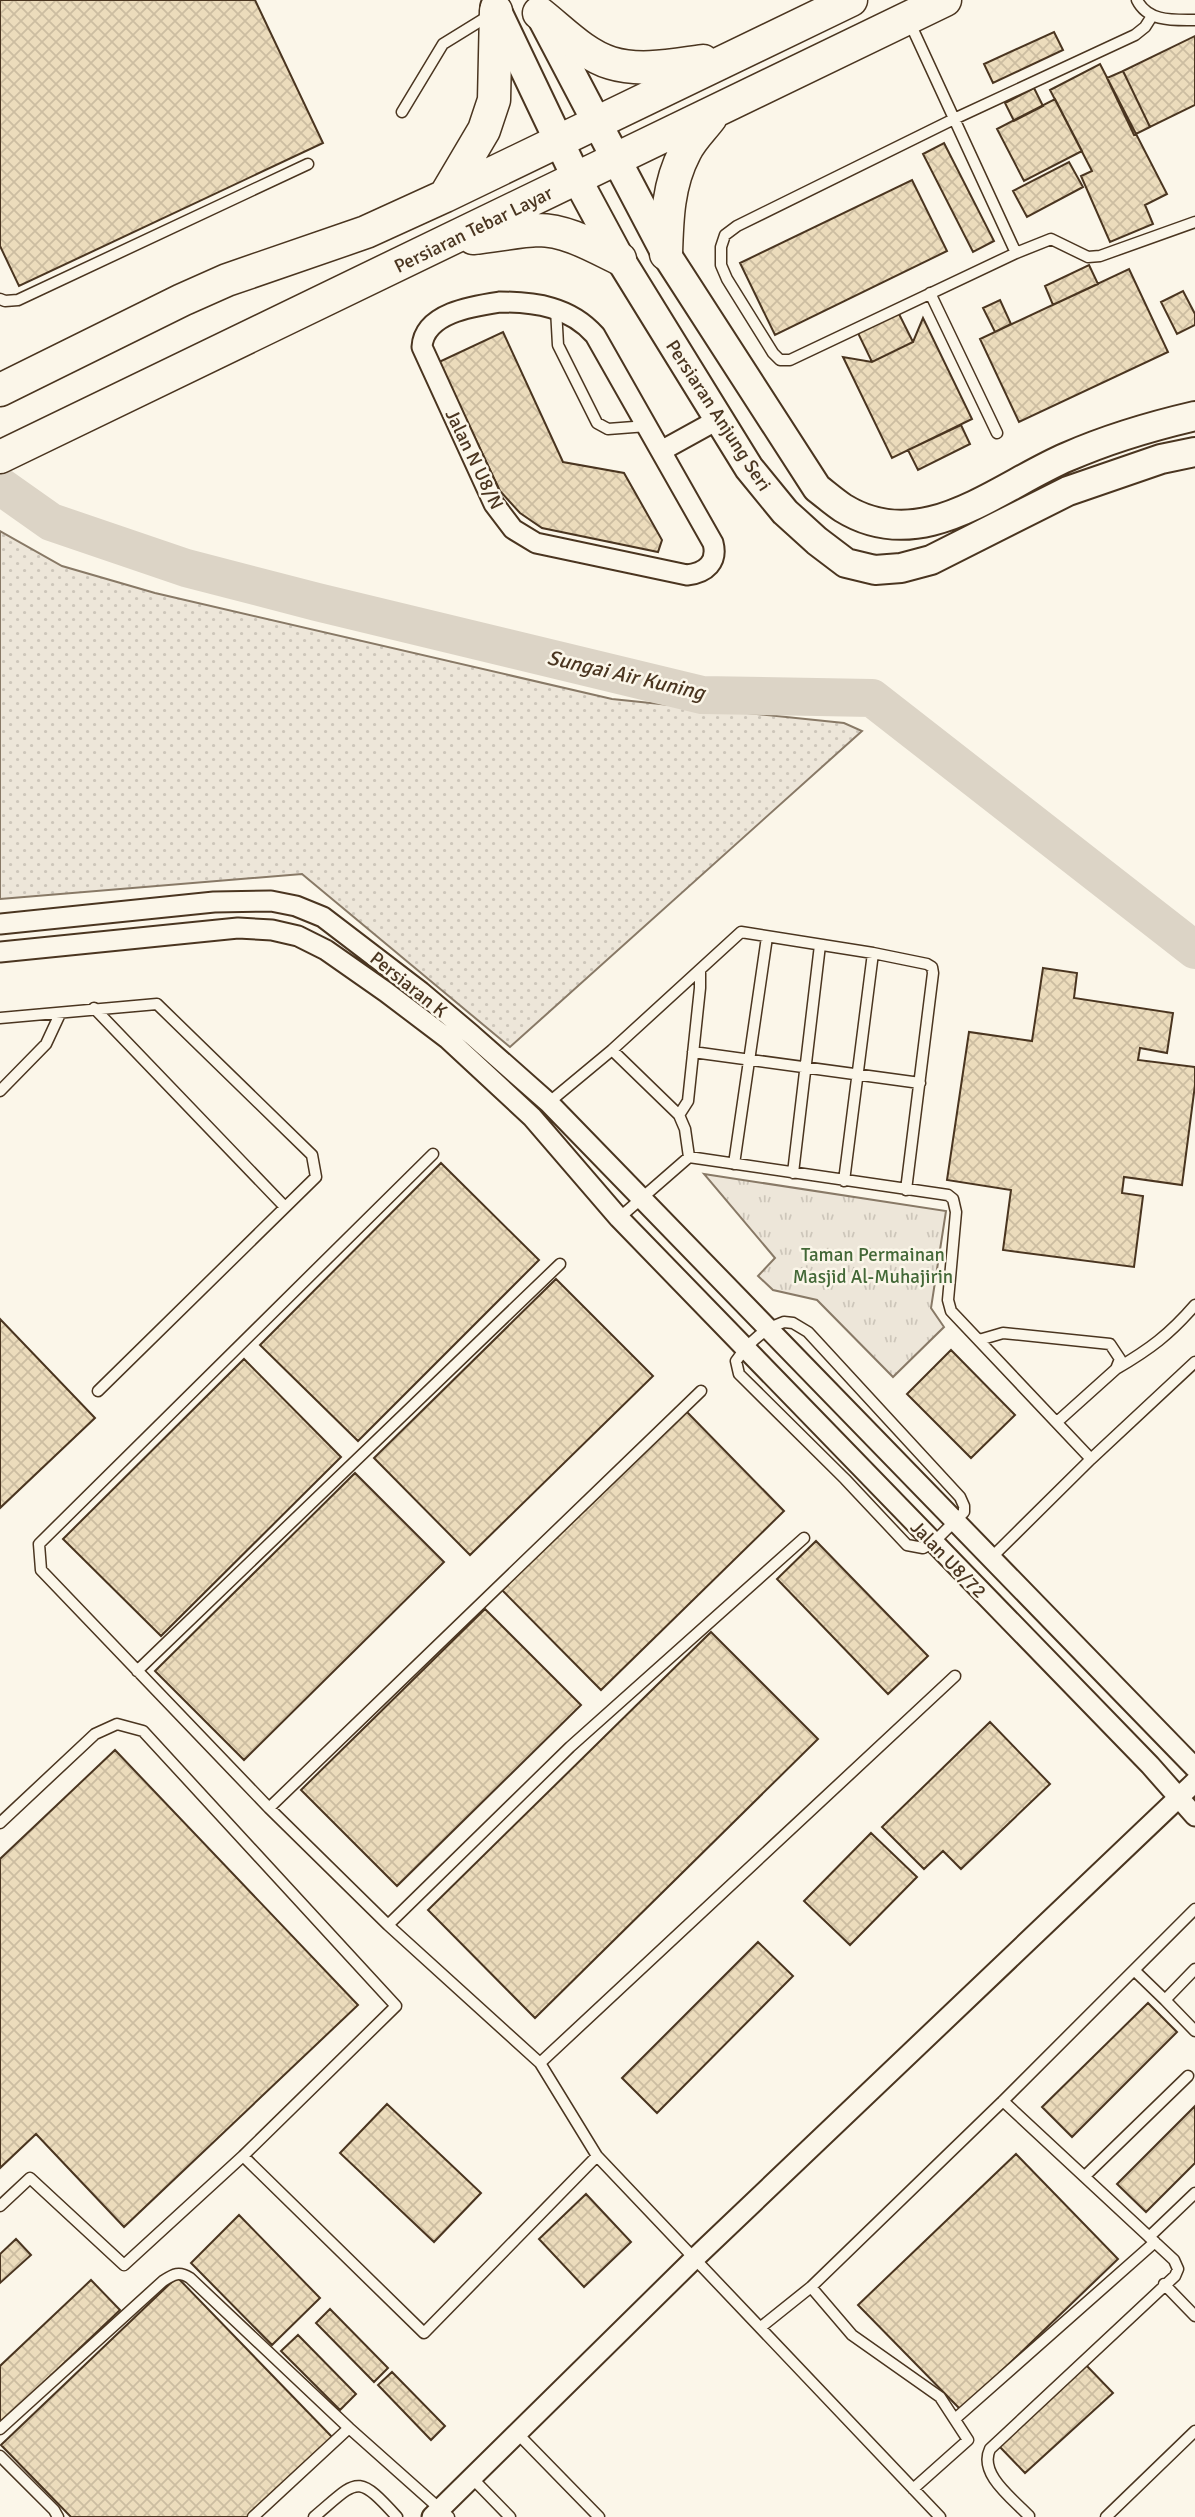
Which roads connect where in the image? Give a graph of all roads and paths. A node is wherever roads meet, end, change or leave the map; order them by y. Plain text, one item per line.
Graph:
1 (851, 0) edge
2 (946, 0) edge
3 (1137, 0) edge
4 (494, 5) edge
5 (537, 6) edge
6 (1152, 16) junction
7 (908, 19) junction
8 (1195, 20) edge
9 (734, 57) junction
10 (402, 112) dead end
11 (714, 113) junction
12 (954, 119) junction
13 (597, 122) junction
14 (559, 141) junction
15 (616, 160) junction
16 (308, 164) dead end
17 (577, 179) junction
18 (445, 196) junction
19 (1195, 222) edge
20 (448, 242) junction
21 (1016, 253) junction
22 (666, 254) junction
23 (620, 259) junction
24 (930, 293) junction
25 (0, 299) edge
26 (556, 309) junction
27 (0, 390) edge
28 (1195, 416) edge
29 (719, 419) junction
30 (647, 426) junction
31 (997, 433) dead end
32 (661, 451) junction
33 (1195, 452) edge
34 (0, 457) edge
35 (0, 924) edge
36 (767, 937) junction
37 (820, 945) junction
38 (0, 952) edge
39 (873, 953) junction
40 (700, 970) junction
41 (94, 1008) junction
42 (60, 1014) junction
43 (0, 1018) edge
44 (612, 1050) junction
45 (693, 1052) junction
46 (749, 1059) junction
47 (805, 1068) junction
48 (858, 1075) junction
49 (920, 1083) junction
50 (0, 1091) edge
51 (549, 1103) junction
52 (680, 1115) junction
53 (532, 1117) junction
54 (433, 1154) dead end
55 (689, 1157) junction
56 (734, 1164) junction
57 (793, 1173) junction
58 (844, 1181) junction
59 (906, 1190) junction
60 (641, 1198) junction
61 (285, 1207) junction
62 (619, 1218) junction
63 (560, 1264) dead end
64 (725, 1283) joint
65 (702, 1304) joint
66 (1195, 1305) edge
67 (768, 1327) junction
68 (979, 1340) junction
69 (745, 1348) junction
70 (1195, 1362) edge
71 (1116, 1369) junction
72 (98, 1391) dead end
73 (701, 1391) dead end
74 (1057, 1422) junction
75 (1091, 1460) junction
76 (957, 1522) junction
77 (804, 1538) dead end
78 (934, 1542) junction
79 (992, 1557) junction
80 (137, 1671) junction
81 (955, 1676) dead end
82 (1195, 1768) edge
83 (1195, 1782) edge
84 (1178, 1798) junction
85 (269, 1808) junction
86 (1195, 1816) edge
87 (0, 1823) edge
88 (1195, 1909) edge
89 (388, 1925) junction
90 (1195, 1969) edge
91 (1135, 1971) junction
92 (1165, 2000) junction
93 (1195, 2031) edge
94 (540, 2063) junction
95 (1188, 2076) dead end
96 (1003, 2101) junction
97 (243, 2155) junction
98 (597, 2156) junction
99 (1085, 2176) junction
100 (1195, 2193) edge
101 (0, 2206) edge
102 (1152, 2240) junction
103 (695, 2258) junction
104 (1164, 2284) junction
105 (811, 2287) junction
106 (1195, 2316) edge
107 (761, 2327) junction
108 (955, 2419) junction
109 (349, 2428) junction
110 (0, 2429) edge
111 (1195, 2431) edge
112 (517, 2433) junction
113 (0, 2456) edge
114 (472, 2478) junction
115 (913, 2489) junction
116 (440, 2514) edge
117 (1030, 2516) edge
118 (58, 2517) edge
119 (253, 2517) edge
120 (314, 2517) edge
121 (397, 2517) edge
122 (510, 2517) edge
123 (599, 2517) edge
124 (940, 2517) edge
125 (1106, 2517) edge

1 - 9 main road
2 - 7 main road, Persiaran Tebar Layar
3 - 6 lane
4 - 10 lane
4 - 14 street, Persiaran Anjung Seri
4 - 18 main road
5 - 9 main road
5 - 13 street
6 - 8 lane
6 - 12 lane
7 - 11 main road, Persiaran Tebar Layar
7 - 12 lane
9 - 13 main road
11 - 15 main road, Persiaran Tebar Layar
11 - 22 main road
12 - 21 lane
12 - 24 lane
13 - 14 main road
13 - 15 street
14 - 17 street, Persiaran Anjung Seri
14 - 18 main road
15 - 17 main road, Persiaran Tebar Layar
15 - 22 street
16 - 25 lane
17 - 20 main road, Persiaran Tebar Layar
17 - 23 street, Persiaran Anjung Seri
18 - 27 main road
19 - 21 lane
20 - 23 main road
20 - 34 main road, Persiaran Tebar Layar
21 - 24 lane
22 - 28 street
23 - 29 street, Persiaran Anjung Seri
24 - 31 lane
26 - 30 street, Jalan N U8/N
26 - 30 lane
26 - 32 street, Jalan N U8/N
29 - 32 street
29 - 33 street, Persiaran Anjung Seri
30 - 32 street, Jalan N U8/N
35 - 51 street, Persiaran K
36 - 37 lane
36 - 40 lane
36 - 46 lane
37 - 39 lane
37 - 47 lane
38 - 53 street, Persiaran K
39 - 48 lane
39 - 49 lane
40 - 44 lane
40 - 45 lane
41 - 42 lane
41 - 61 lane
41 - 61 lane
42 - 43 lane
42 - 50 lane
44 - 51 lane
44 - 52 lane
45 - 46 lane
45 - 52 lane
46 - 47 lane
46 - 56 lane
47 - 48 lane
47 - 57 lane
48 - 49 lane
48 - 58 lane
49 - 59 lane
51 - 53 lane
51 - 60 street, Persiaran K
52 - 55 lane
53 - 62 street, Persiaran K
54 - 80 lane
55 - 56 lane
55 - 60 lane
56 - 57 lane
57 - 58 lane
58 - 59 lane
59 - 68 lane
60 - 62 lane
60 - 64 street, Persiaran K
61 - 72 lane
62 - 65 street, Persiaran K
63 - 80 lane
64 - 67 street, Jalan U8/72
65 - 69 street, Jalan U8/72
66 - 71 lane
67 - 69 lane
67 - 76 street, Jalan U8/72
68 - 71 lane
68 - 74 lane
69 - 78 street, Jalan U8/72
70 - 75 lane
71 - 74 lane
73 - 85 lane
74 - 75 lane
75 - 79 lane
76 - 78 lane
76 - 79 street, Jalan U8/72
77 - 89 lane
78 - 84 street, Jalan U8/72
79 - 82 street, Jalan U8/72
80 - 85 lane
81 - 94 lane
83 - 84 street
84 - 86 street, Jalan U8/72
84 - 103 street
85 - 89 lane
87 - 97 lane
88 - 91 lane
89 - 94 lane
90 - 92 lane
91 - 92 lane
91 - 96 lane
92 - 93 lane
94 - 98 lane
95 - 99 lane
96 - 99 lane
96 - 105 lane
97 - 98 lane
97 - 101 lane
98 - 103 lane
99 - 102 lane
100 - 102 lane
102 - 104 lane
102 - 108 lane
103 - 107 lane
103 - 112 street
104 - 106 lane
104 - 117 lane
105 - 107 lane
105 - 108 lane
107 - 115 lane
108 - 115 lane
109 - 110 lane
109 - 116 lane
109 - 119 lane
111 - 125 lane
112 - 114 street
112 - 123 lane
113 - 118 lane
114 - 116 street
114 - 122 lane
115 - 124 lane
120 - 121 lane

